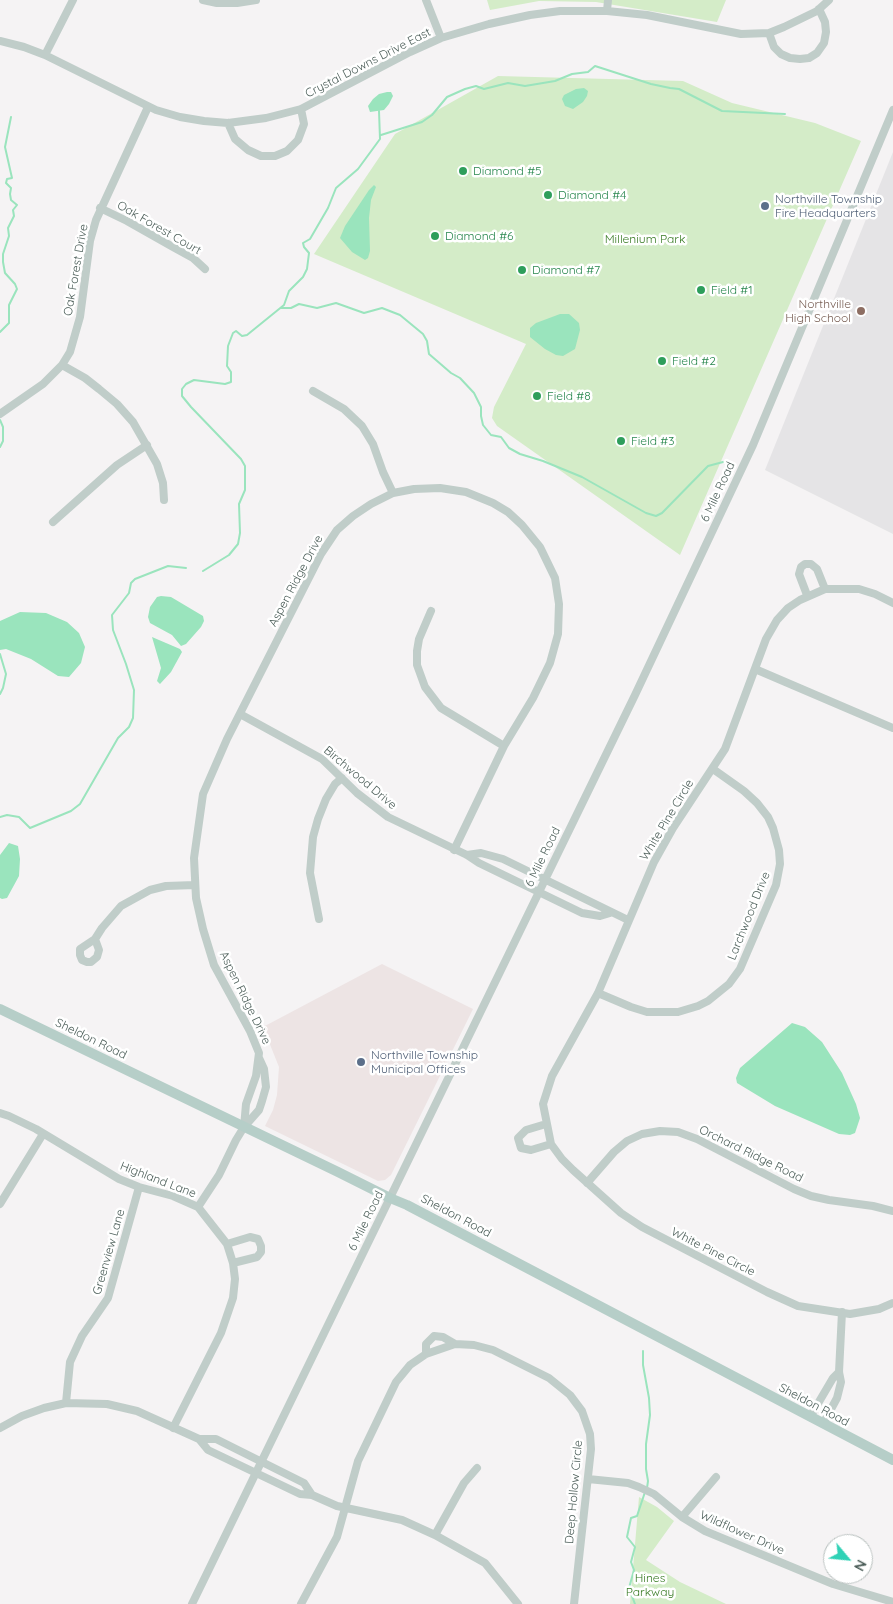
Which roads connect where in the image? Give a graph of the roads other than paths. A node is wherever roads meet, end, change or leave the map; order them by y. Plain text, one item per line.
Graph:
1 (73, 0) edge
2 (203, 0) edge
3 (256, 0) edge
4 (426, 0) edge
5 (608, 0) edge
6 (829, 0) edge
7 (819, 9) junction
8 (608, 11) junction
9 (770, 33) junction
10 (441, 38) junction
11 (0, 41) edge
12 (45, 56) junction
13 (148, 107) junction
14 (301, 109) junction
15 (893, 110) edge
16 (228, 123) junction
17 (100, 208) junction
18 (205, 269) dead end
19 (62, 365) junction
20 (313, 390) dead end
21 (0, 414) edge
22 (147, 445) junction
23 (393, 494) junction
24 (164, 500) dead end
25 (53, 522) dead end
26 (825, 589) junction
27 (807, 595) junction
28 (893, 603) edge
29 (431, 611) dead end
30 (755, 669) junction
31 (240, 714) junction
32 (893, 728) edge
33 (504, 746) junction
34 (712, 769) junction
35 (342, 778) junction
36 (454, 850) junction
37 (467, 854) junction
38 (544, 879) junction
39 (195, 885) junction
40 (538, 892) junction
41 (610, 913) junction
42 (319, 919) dead end
43 (628, 920) junction
44 (94, 940) dead end
45 (598, 993) junction
46 (0, 1009) edge
47 (259, 1058) junction
48 (0, 1114) edge
49 (546, 1124) junction
50 (244, 1127) junction
51 (43, 1134) junction
52 (551, 1144) junction
53 (587, 1183) junction
54 (139, 1187) junction
55 (390, 1198) junction
56 (0, 1204) edge
57 (198, 1207) junction
58 (893, 1212) edge
59 (227, 1244) junction
60 (233, 1263) junction
61 (893, 1303) edge
62 (842, 1312) junction
63 (455, 1344) junction
64 (426, 1354) junction
65 (839, 1372) junction
66 (66, 1403) junction
67 (810, 1417) junction
68 (822, 1424) junction
69 (0, 1428) edge
70 (173, 1428) junction
71 (199, 1440) junction
72 (893, 1460) edge
73 (261, 1462) junction
74 (477, 1468) dead end
75 (255, 1472) junction
76 (716, 1477) dead end
77 (588, 1479) junction
78 (312, 1495) junction
79 (346, 1508) junction
80 (682, 1517) junction
81 (435, 1535) junction
82 (893, 1602) edge
83 (192, 1604) edge
84 (301, 1604) edge
85 (518, 1604) edge
86 (574, 1604) edge

1 - 12 street
2 - 3 street
4 - 10 street
5 - 8 street
6 - 7 street, Crystal Downs Drive East
7 - 9 street, Crystal Downs Drive East
7 - 9 street
8 - 9 street, Crystal Downs Drive East
8 - 10 street, Crystal Downs Drive East
10 - 14 street, Crystal Downs Drive East
11 - 12 street, Crystal Downs Drive East
12 - 13 street, Crystal Downs Drive East
13 - 16 street, Crystal Downs Drive East
13 - 17 street, Oak Forest Drive
14 - 16 street, Crystal Downs Drive East
14 - 16 street, Crystal Downs Drive East
15 - 38 street, 6 Mile Road
17 - 18 street, Oak Forest Court
17 - 19 street, Oak Forest Drive
19 - 21 street, Oak Forest Drive
19 - 22 street
20 - 23 street
22 - 24 street
22 - 25 street
23 - 31 street, Aspen Ridge Drive
23 - 33 street, Aspen Ridge Drive
26 - 27 street, White Pine Circle
26 - 27 street
26 - 28 street, White Pine Circle
27 - 30 street, White Pine Circle
29 - 33 street
30 - 32 street
30 - 34 street, White Pine Circle
31 - 35 street, Birchwood Drive
31 - 39 street, Aspen Ridge Drive
33 - 36 street, Aspen Ridge Drive
34 - 43 street, White Pine Circle
34 - 45 street, Larchwood Drive
35 - 36 street, Birchwood Drive
35 - 42 street
36 - 37 street, Birchwood Drive
37 - 38 street, Birchwood Drive
37 - 40 street, Birchwood Drive
38 - 40 street, 6 Mile Road
38 - 41 street, Birchwood Drive
39 - 44 street
39 - 47 street, Aspen Ridge Drive
40 - 41 street
40 - 55 street, 6 Mile Road
41 - 43 street
43 - 45 street, White Pine Circle
45 - 49 street, White Pine Circle
46 - 50 main road, Sheldon Road
47 - 50 street, Aspen Ridge Drive
47 - 50 street, Aspen Ridge Drive
48 - 51 street, Highland Lane
49 - 52 street, White Pine Circle
49 - 52 street
50 - 55 main road, Sheldon Road
50 - 57 street
51 - 54 street, Highland Lane
51 - 56 street
52 - 53 street, White Pine Circle
53 - 58 street, Orchard Ridge Road
53 - 62 street, White Pine Circle
54 - 57 street, Highland Lane
54 - 66 street, Greenview Lane
55 - 67 main road, Sheldon Road
55 - 73 street, 6 Mile Road
57 - 59 street, Highland Lane
59 - 60 street, Highland Lane
59 - 60 street
60 - 70 street, Highland Lane
61 - 62 street, White Pine Circle
62 - 65 street
63 - 64 street, Deep Hollow Circle
63 - 64 street, Deep Hollow Circle
63 - 77 street, Deep Hollow Circle
64 - 79 street, Deep Hollow Circle
65 - 67 street
65 - 68 street
66 - 69 street
66 - 70 street
67 - 68 main road, Sheldon Road
68 - 72 main road, Sheldon Road
70 - 71 street
71 - 73 street
71 - 75 street
73 - 75 street, 6 Mile Road
73 - 78 street
74 - 81 street
75 - 78 street
75 - 83 street, 6 Mile Road
76 - 80 street
77 - 80 street, Wildflower Drive
77 - 86 street, Deep Hollow Circle
78 - 79 street
79 - 81 street
79 - 84 street, Deep Hollow Circle
80 - 82 street, Wildflower Drive
81 - 85 street

